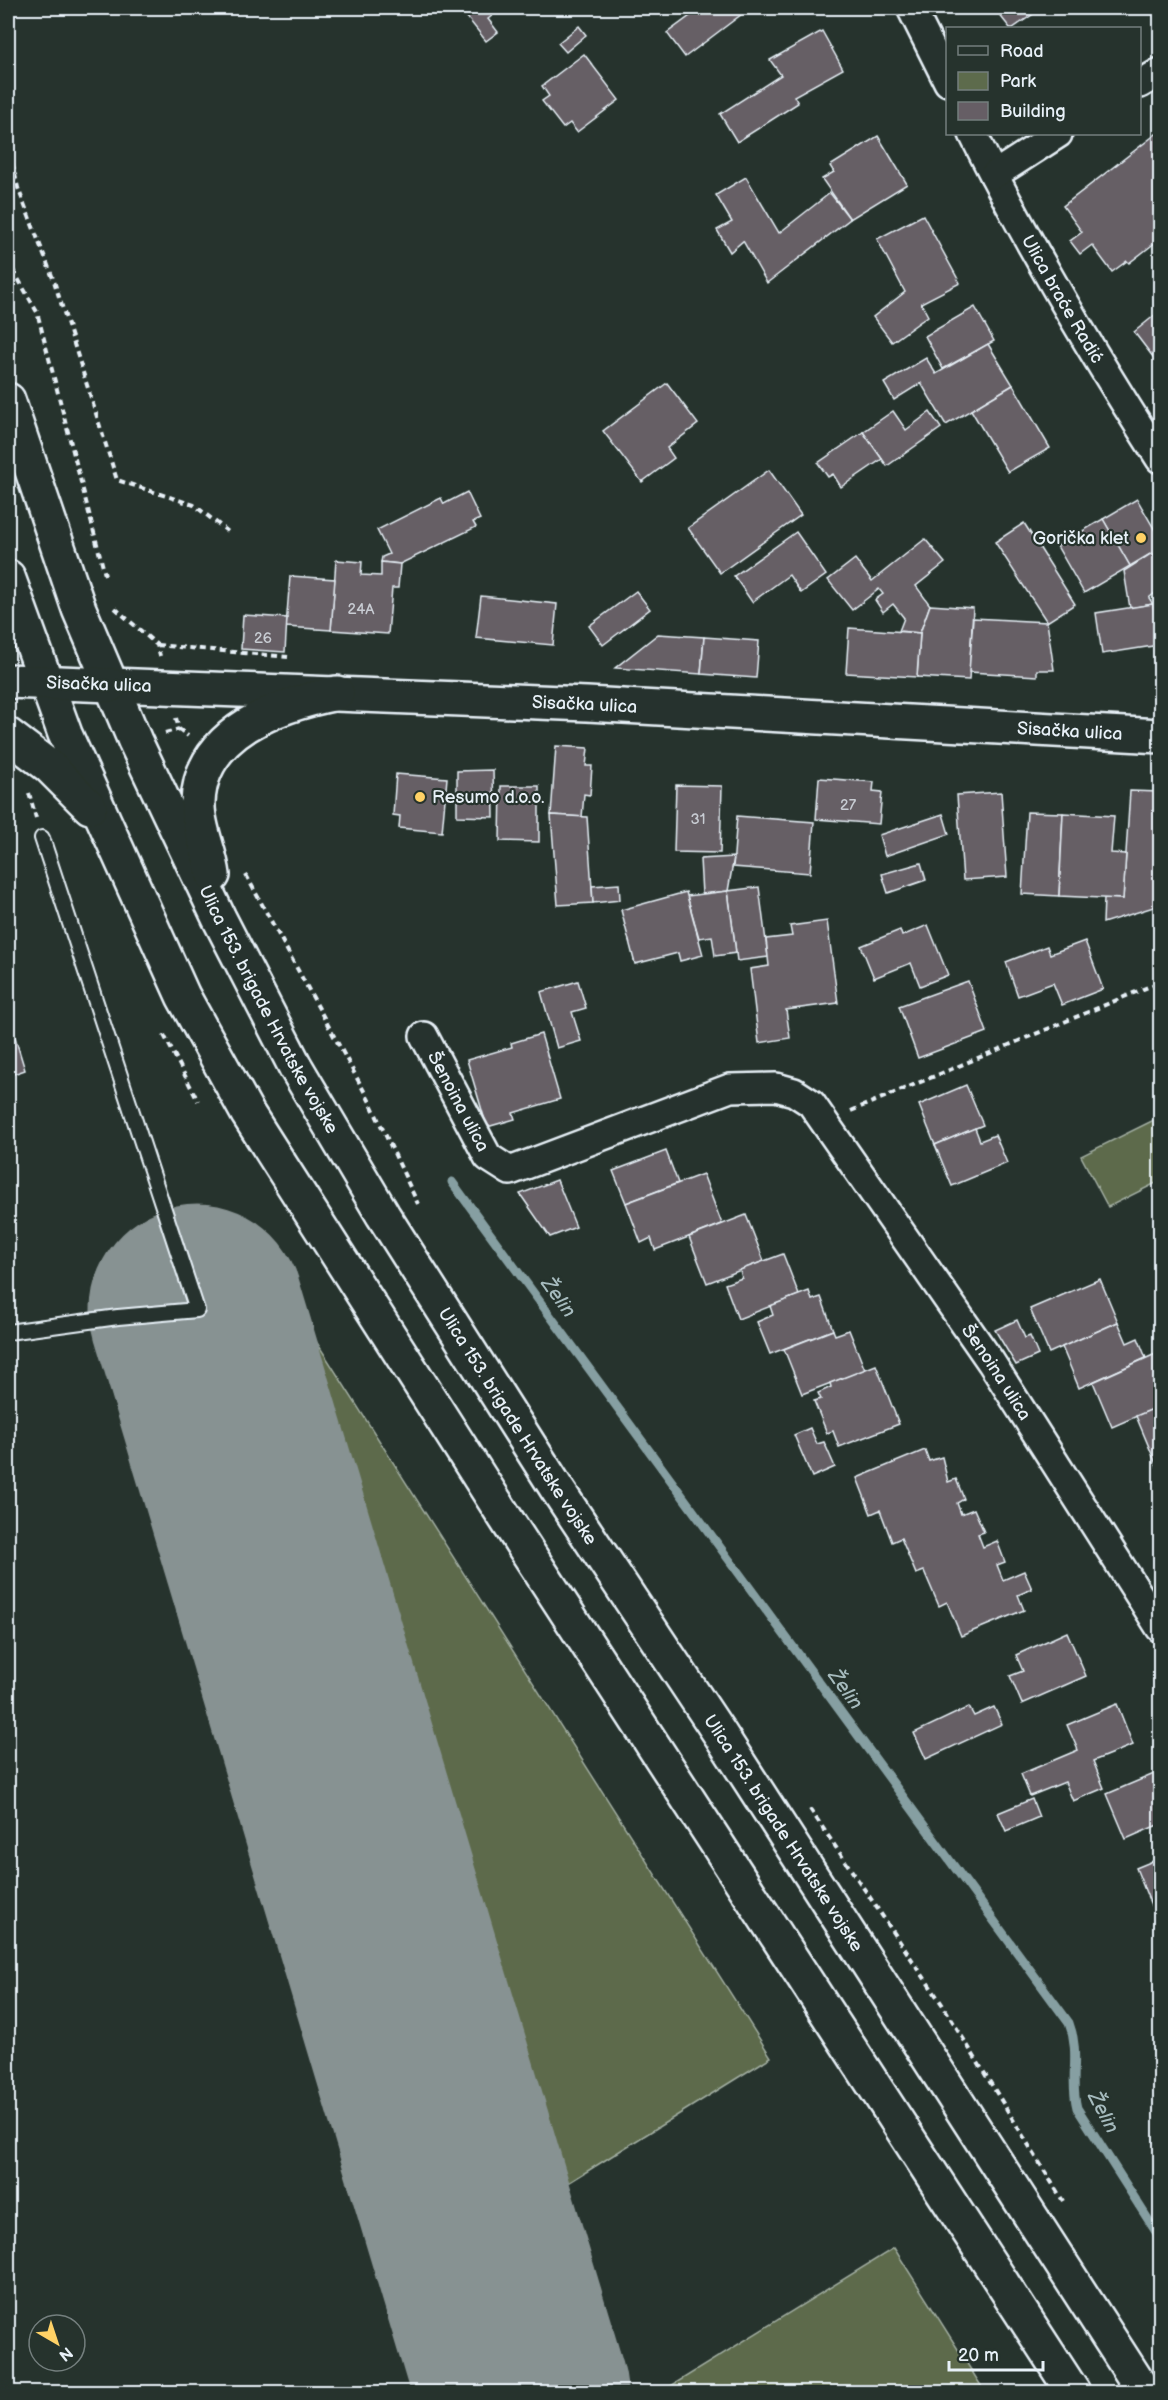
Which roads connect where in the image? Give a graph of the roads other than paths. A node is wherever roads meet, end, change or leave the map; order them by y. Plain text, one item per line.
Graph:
1 (911, 8) edge
2 (1161, 72) edge
3 (946, 78) edge
4 (1141, 83) edge
5 (974, 135) edge
6 (1056, 135) edge
7 (994, 175) junction
8 (8, 400) edge
9 (1161, 459) edge
10 (8, 577) edge
11 (8, 681) edge
12 (47, 682) junction
13 (111, 685) junction
14 (337, 693) junction
15 (8, 735) edge
16 (1161, 736) edge
17 (107, 824) junction
18 (42, 838) road end
19 (219, 918) junction
20 (424, 1036) dead end
21 (8, 1332) edge
22 (1161, 1629) edge
23 (1073, 2392) edge
24 (1144, 2392) edge

1 - 3 street
2 - 4 street
5 - 7 street, Ulica braće Radić
6 - 7 street
7 - 9 street, Ulica braće Radić
8 - 13 main road, Ulica 153. brigade Hrvatske vojske
10 - 12 main road
11 - 12 main road, Sisačka ulica
12 - 13 main road, Sisačka ulica
12 - 17 main road
13 - 14 main road, Sisačka ulica
13 - 19 main road, Ulica 153. brigade Hrvatske vojske
14 - 16 main road, Sisačka ulica
14 - 19 main road
15 - 17 main road
17 - 23 main road
18 - 21 lane
19 - 24 main road, Ulica 153. brigade Hrvatske vojske
20 - 22 street, Šenoina ulica

